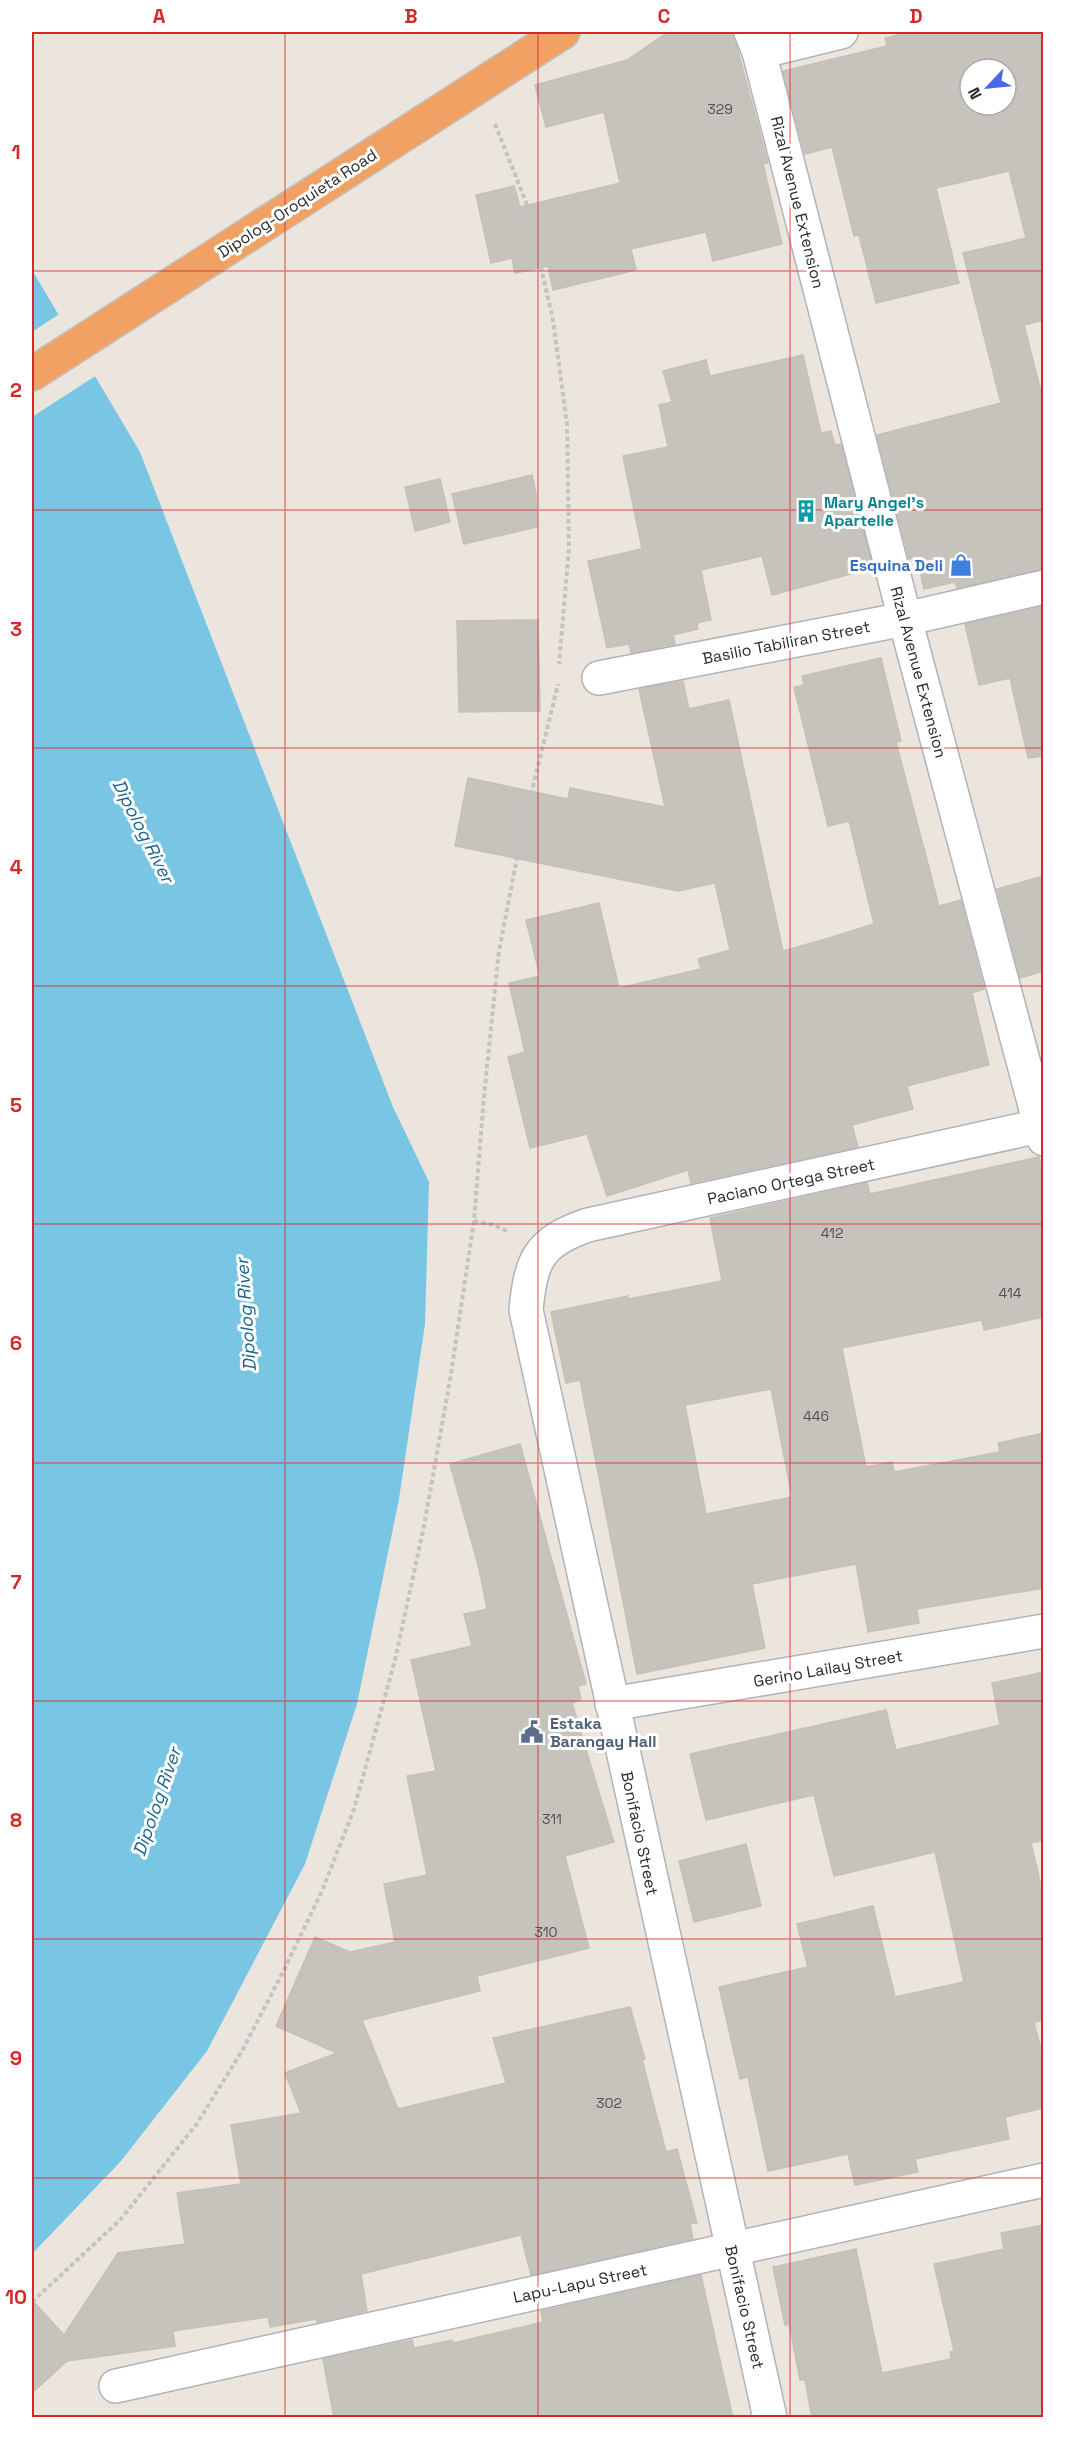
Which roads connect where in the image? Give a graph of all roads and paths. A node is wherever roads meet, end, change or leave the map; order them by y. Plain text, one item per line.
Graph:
1 (563, 32) edge
2 (841, 32) edge
3 (755, 42) edge
4 (480, 86) junction
5 (32, 374) edge
6 (1044, 587) edge
7 (905, 619) junction
8 (559, 671) dead end
9 (599, 678) dead end
10 (558, 682) dead end
11 (1042, 1130) edge
12 (543, 1249) joint
13 (1044, 1631) edge
14 (612, 1704) junction
15 (1044, 2180) edge
16 (732, 2249) junction
17 (32, 2302) edge
18 (116, 2386) dead end
19 (770, 2418) edge

1 - 4 highway, Dipolog-Oroquieta Road
2 - 3 street
3 - 7 street, Rizal Avenue Extension
4 - 5 highway, Dipolog-Oroquieta Road
4 - 8 path
6 - 7 street, Basilio Tabiliran Street
7 - 9 street, Basilio Tabiliran Street
7 - 11 street, Rizal Avenue Extension
10 - 17 path
11 - 12 street, Paciano Ortega Street
12 - 14 street, Bonifacio Street
13 - 14 street, Gerino Lailay Street
14 - 16 street, Bonifacio Street
15 - 16 street, Lapu-Lapu Street
16 - 18 street, Lapu-Lapu Street
16 - 19 street, Bonifacio Street

